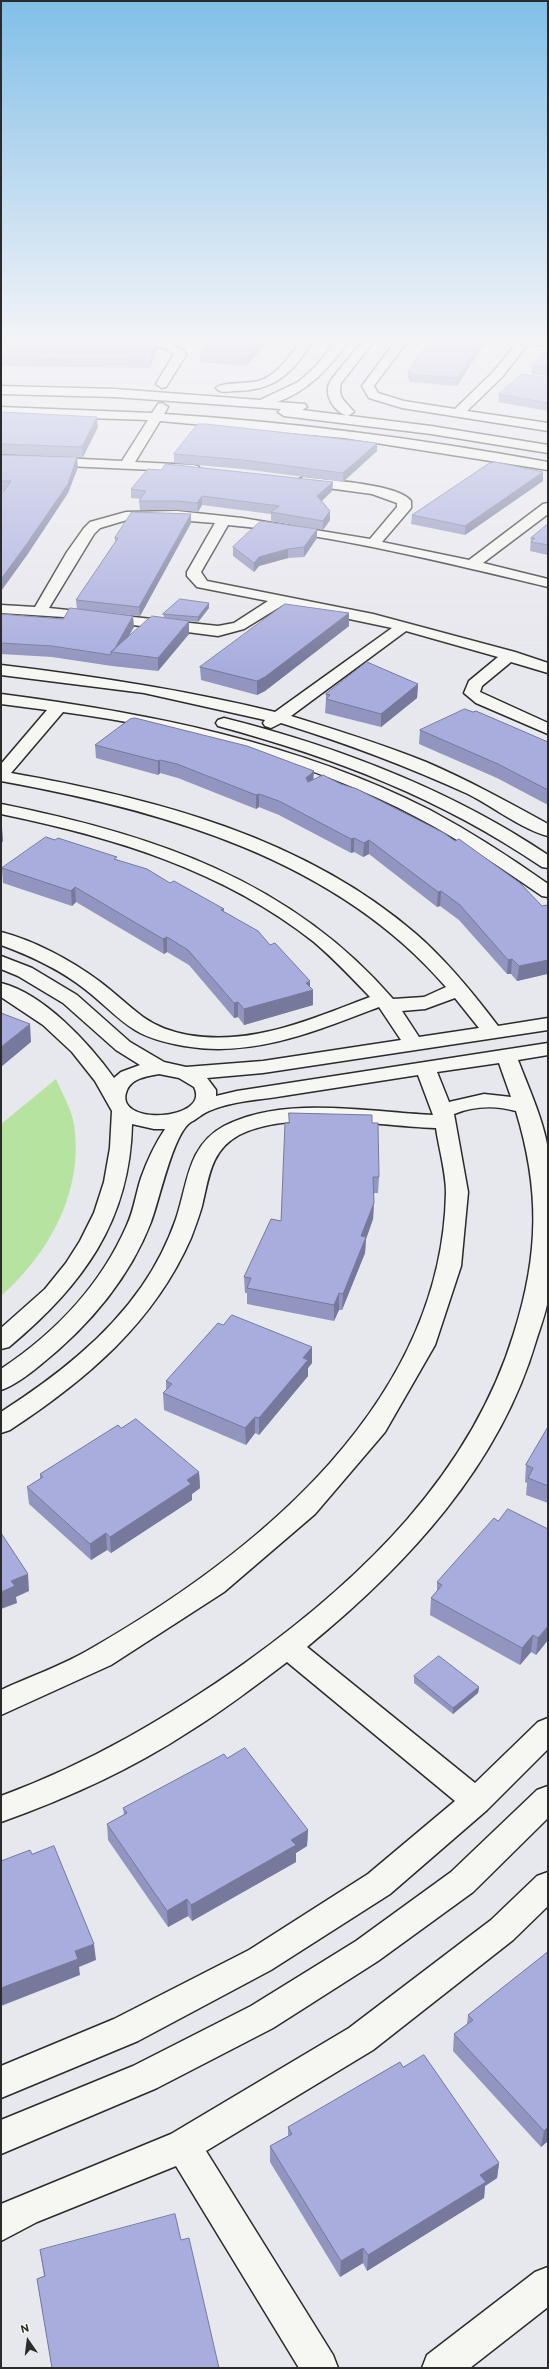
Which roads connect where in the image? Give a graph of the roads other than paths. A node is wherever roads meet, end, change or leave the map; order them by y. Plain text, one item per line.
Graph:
1 (136, 450) edge
2 (445, 450) edge
3 (1, 459) edge
4 (127, 464) junction
5 (548, 466) edge
6 (209, 470) edge
7 (291, 479) edge
8 (548, 507) edge
9 (223, 521) junction
10 (373, 544) junction
11 (473, 564) junction
12 (548, 583) edge
13 (282, 599) junction
14 (1, 609) edge
15 (40, 611) junction
16 (404, 626) junction
17 (510, 656) junction
18 (548, 668) edge
19 (1, 670) edge
20 (1, 687) edge
21 (1, 699) edge
22 (59, 706) junction
23 (279, 717) junction
24 (548, 729) edge
25 (258, 732) junction
26 (1, 775) edge
27 (1, 808) edge
28 (548, 831) edge
29 (548, 862) edge
30 (548, 892) edge
31 (1, 938) edge
32 (1, 962) edge
33 (458, 987) junction
34 (1, 988) edge
35 (385, 1002) junction
36 (548, 1024) edge
37 (493, 1033) junction
38 (413, 1044) junction
39 (548, 1049) edge
40 (506, 1055) junction
41 (159, 1068) junction
42 (425, 1068) junction
43 (188, 1073) junction
44 (118, 1103) junction
45 (526, 1107) junction
46 (190, 1112) junction
47 (445, 1117) junction
48 (1, 1341) edge
49 (1, 1381) edge
50 (1, 1424) edge
51 (288, 1648) junction
52 (1, 1703) edge
53 (548, 1730) edge
54 (548, 1799) edge
55 (476, 1801) junction
56 (1, 1809) edge
57 (548, 1886) edge
58 (1, 2082) edge
59 (1, 2136) edge
60 (183, 2146) junction
61 (1, 2222) edge
62 (548, 2285) edge
63 (320, 2368) edge
64 (440, 2368) edge

1 - 4 street
2 - 5 street
3 - 4 street
4 - 6 street
7 - 10 street
8 - 11 street
9 - 10 street
9 - 13 street
9 - 15 street
10 - 11 street
11 - 12 street
13 - 15 street
13 - 16 street
14 - 15 street
16 - 17 street
16 - 23 street
17 - 18 street
17 - 24 street
19 - 23 street
20 - 25 street
21 - 22 street
22 - 26 street
22 - 30 street
23 - 25 street
23 - 28 street
25 - 29 street
26 - 33 street
27 - 35 street
31 - 35 street
32 - 41 street
33 - 35 street
33 - 37 street
34 - 44 street
35 - 38 street
36 - 37 street
37 - 38 street
38 - 43 street
39 - 40 street
40 - 42 street
40 - 45 street
41 - 43 street
41 - 44 street
42 - 46 street
42 - 47 street
43 - 46 street
44 - 46 street
44 - 48 street
45 - 47 street
45 - 51 street
46 - 49 street
47 - 50 street
47 - 52 street
51 - 55 street
51 - 56 street
53 - 55 street
54 - 59 street
55 - 58 street
57 - 60 street
60 - 61 street
60 - 63 street
62 - 64 street

